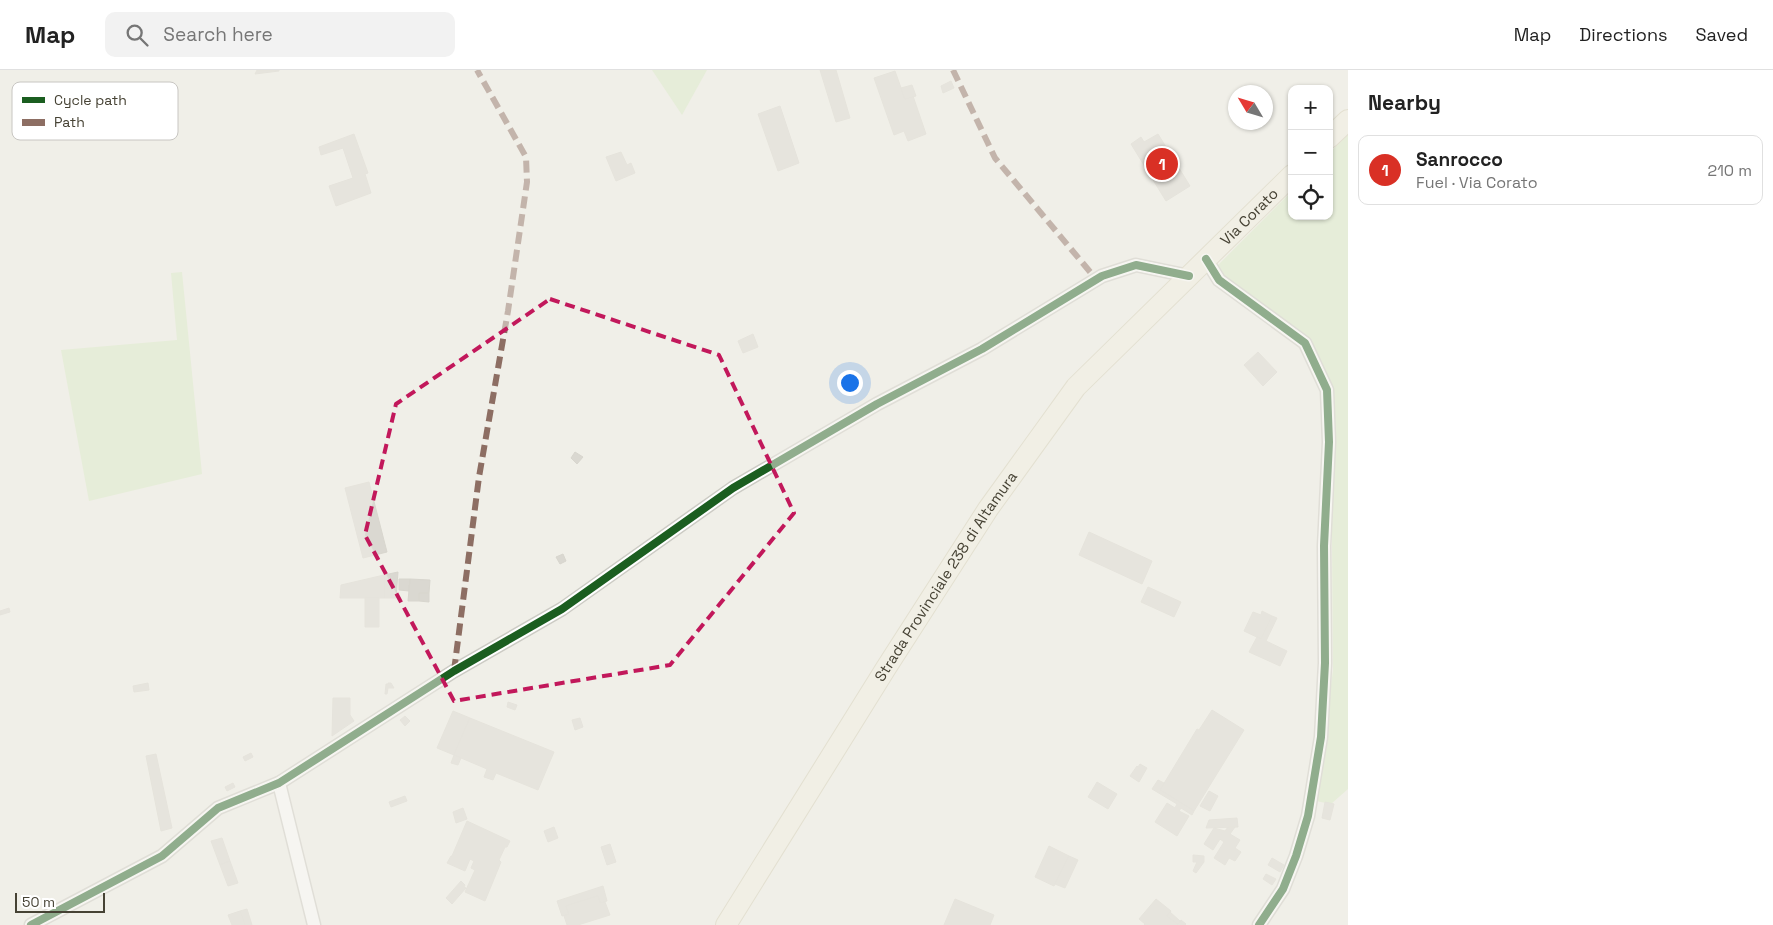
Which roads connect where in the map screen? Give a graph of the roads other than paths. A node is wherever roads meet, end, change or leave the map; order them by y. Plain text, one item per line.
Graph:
1 (1348, 120) edge
2 (1333, 134) edge
3 (1288, 179) edge
4 (1206, 259) junction
5 (1189, 276) junction
6 (279, 783) junction
7 (45, 922) edge
8 (31, 925) edge
9 (314, 925) edge
10 (726, 925) edge
11 (1259, 925) edge

1 - 2 main road
3 - 4 main road, Via Corato
4 - 5 main road, Strada Provinciale 238 di Altamura
4 - 11 street
5 - 6 street
5 - 10 main road, Strada Provinciale 238 di Altamura
6 - 7 street
6 - 9 street
7 - 8 street

